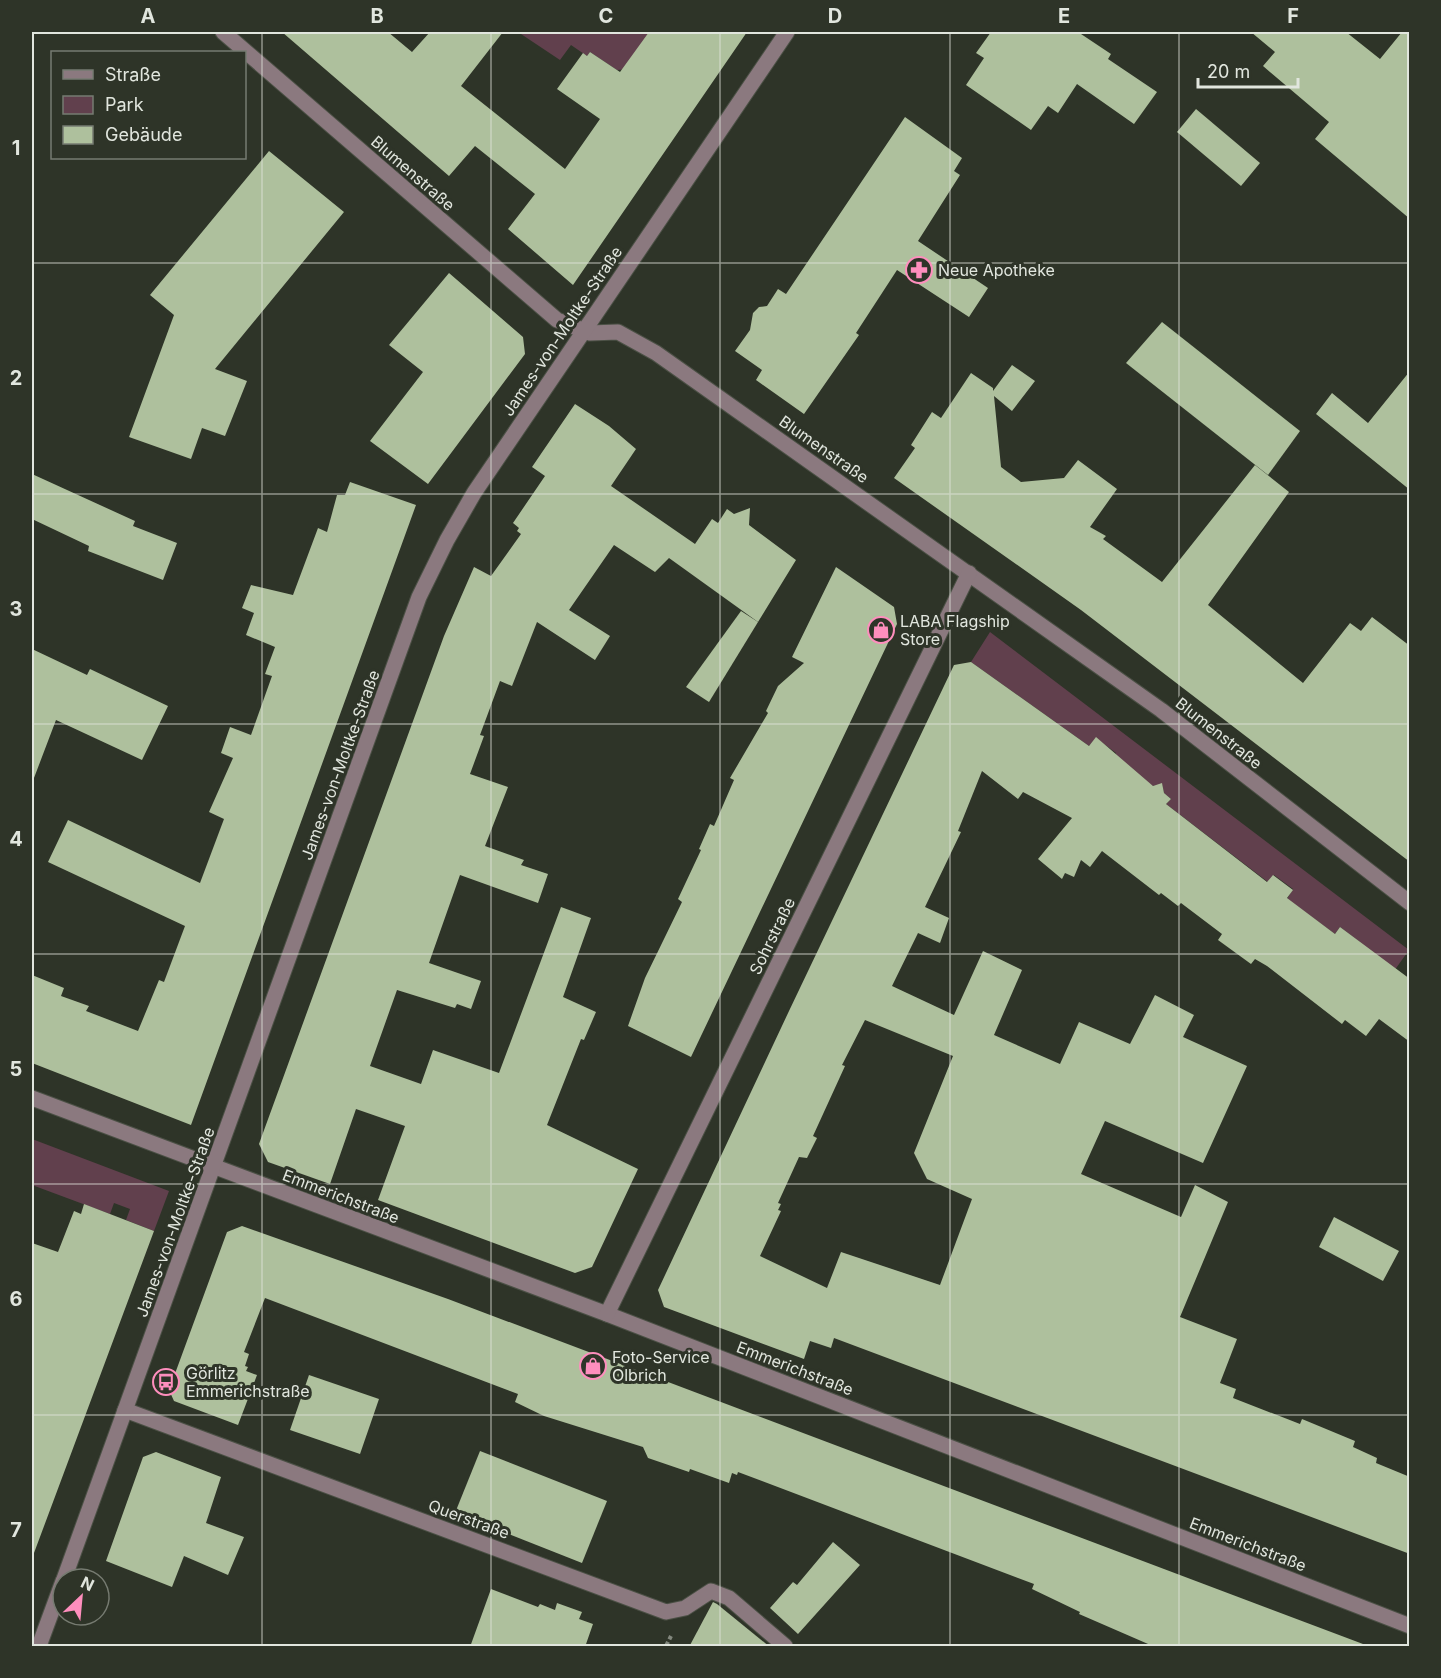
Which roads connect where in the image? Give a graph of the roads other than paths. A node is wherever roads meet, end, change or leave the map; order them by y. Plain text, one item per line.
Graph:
1 (223, 32) edge
2 (787, 32) edge
3 (245, 51) edge
4 (246, 52) edge
5 (584, 329) junction
6 (969, 573) junction
7 (1410, 903) edge
8 (32, 1098) edge
9 (214, 1167) junction
10 (607, 1314) junction
11 (126, 1410) junction
12 (68, 1567) edge
13 (51, 1614) edge
14 (1410, 1626) edge
15 (39, 1647) edge
16 (785, 1647) edge

1 - 3 street, Blumenstraße
2 - 5 street, James-von-Moltke-Straße
4 - 5 street, Blumenstraße
5 - 6 street, Blumenstraße
5 - 9 street, James-von-Moltke-Straße
6 - 7 street, Blumenstraße
6 - 10 street, Sohrstraße
8 - 9 street, Emmerichstraße
9 - 10 street, Emmerichstraße
9 - 11 street, James-von-Moltke-Straße
10 - 14 street, Emmerichstraße
11 - 12 street, James-von-Moltke-Straße
11 - 16 street, Querstraße
13 - 15 street, James-von-Moltke-Straße

